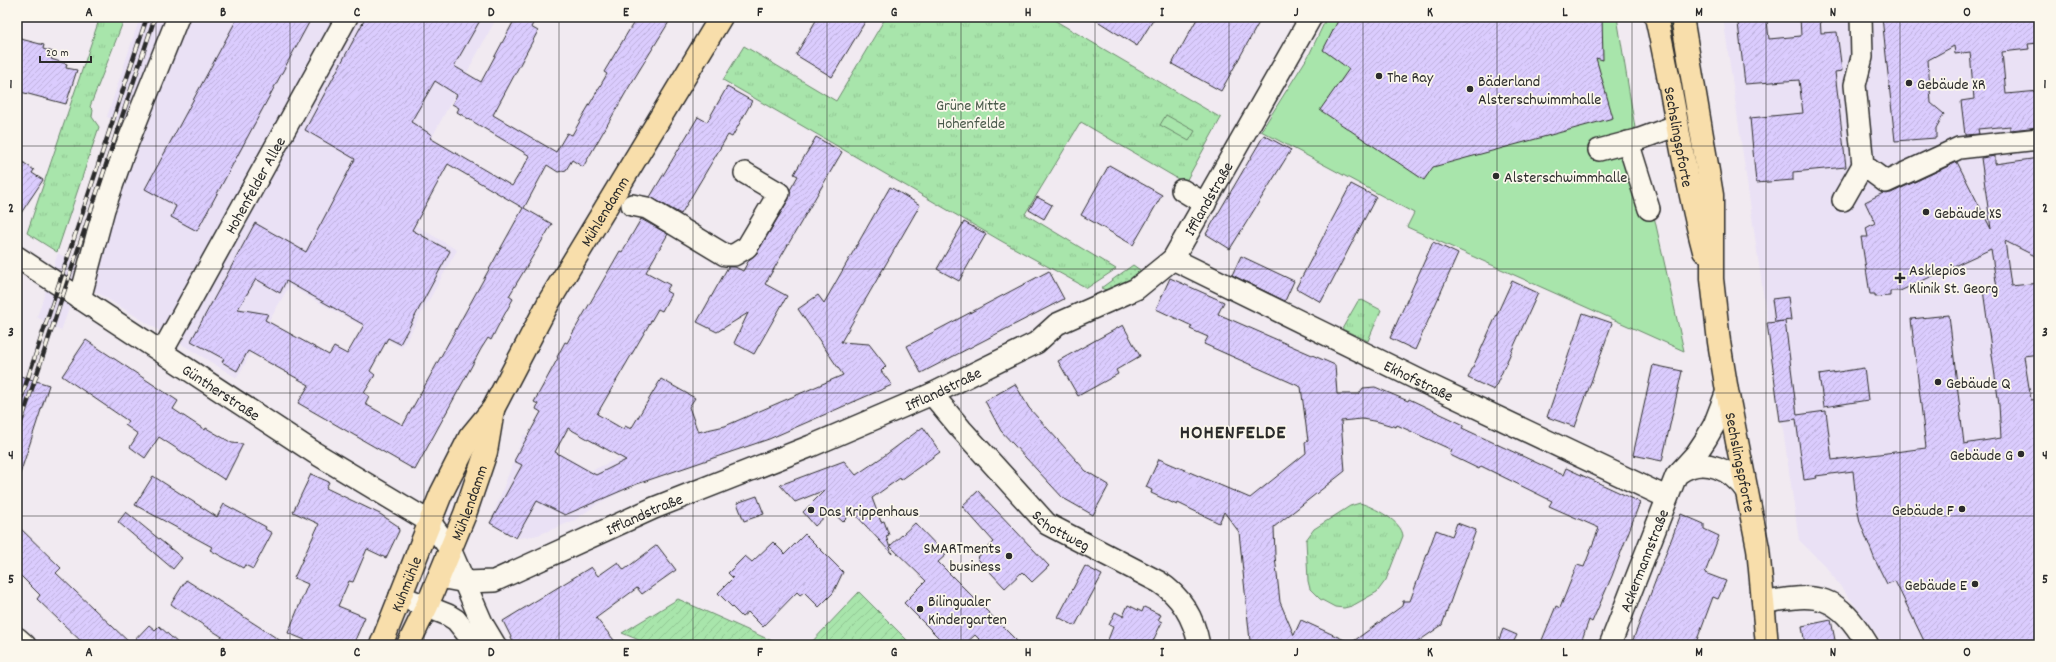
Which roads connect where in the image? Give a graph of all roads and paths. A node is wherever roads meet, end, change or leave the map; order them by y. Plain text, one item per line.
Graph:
1 (178, 17) edge
2 (347, 17) edge
3 (721, 17) edge
4 (1311, 17) edge
5 (1656, 17) edge
6 (1682, 17) edge
7 (1861, 17) edge
8 (1678, 125) junction
9 (2039, 139) edge
10 (1628, 142) junction
11 (1599, 150) dead end
12 (1863, 165) junction
13 (745, 173) dead end
14 (1182, 190) dead end
15 (623, 199) junction
16 (1844, 200) dead end
17 (1205, 204) junction
18 (1649, 209) dead end
19 (17, 257) edge
20 (1173, 259) junction
21 (722, 264) dead end
22 (1712, 279) junction
23 (80, 299) junction
24 (162, 352) junction
25 (1727, 391) junction
26 (932, 394) junction
27 (493, 409) junction
28 (1676, 476) junction
29 (1747, 492) junction
30 (1666, 497) junction
31 (430, 522) junction
32 (450, 549) junction
33 (439, 577) junction
34 (494, 580) junction
35 (466, 582) junction
36 (400, 596) junction
37 (1763, 603) junction
38 (427, 606) junction
39 (17, 638) edge
40 (25, 645) edge
41 (381, 645) edge
42 (408, 645) edge
43 (476, 645) edge
44 (495, 645) edge
45 (502, 645) edge
46 (1199, 645) edge
47 (1610, 645) edge
48 (1767, 645) edge
49 (1868, 645) edge

1 - 23 street
2 - 24 street, Hohenfelder Allee
3 - 15 main road, Mühlendamm
4 - 17 street, Ifflandstraße
5 - 8 main road, Sechslingspforte
6 - 22 main road, Sechslingspforte
7 - 12 street
8 - 10 street
8 - 22 main road, Sechslingspforte
9 - 12 street
10 - 11 street
10 - 18 street
12 - 16 street
13 - 15 street
14 - 17 street
15 - 21 street
15 - 27 main road, Mühlendamm
17 - 20 street, Ifflandstraße
19 - 23 street, Güntherstraße
20 - 26 street, Ifflandstraße
20 - 30 street, Ekhofstraße
22 - 25 main road, Sechslingspforte
23 - 24 street, Güntherstraße
24 - 31 street, Güntherstraße
25 - 28 street, Ackermannstraße
25 - 29 main road, Sechslingspforte
26 - 34 street, Ifflandstraße
26 - 46 street, Schottweg
27 - 31 main road, Mühlendamm
27 - 32 main road, Mühlendamm
28 - 29 street
28 - 30 street, Ackermannstraße
29 - 37 main road, Sechslingspforte
30 - 47 street, Ackermannstraße
31 - 32 street
31 - 36 main road, Kuhmühle
32 - 33 main road, Kuhmühle
32 - 35 street
33 - 35 street, Ifflandstraße
33 - 38 main road, Kuhmühle
34 - 35 street, Ifflandstraße
34 - 45 street
35 - 44 street
36 - 38 street
36 - 41 main road, Kuhmühle
37 - 48 main road, Sechslingspforte
37 - 49 street
38 - 42 main road, Kuhmühle
38 - 43 street
39 - 40 street

